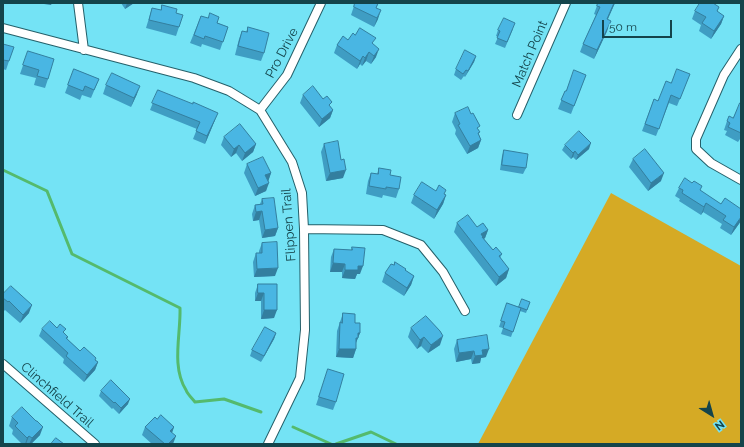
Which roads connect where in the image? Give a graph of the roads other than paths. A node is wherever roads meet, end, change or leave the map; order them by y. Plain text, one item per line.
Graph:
1 (78, 3) edge
2 (321, 3) edge
3 (566, 3) edge
4 (3, 28) edge
5 (741, 49) edge
6 (84, 50) junction
7 (260, 110) junction
8 (517, 115) dead end
9 (741, 180) edge
10 (304, 229) junction
11 (465, 311) dead end
12 (3, 364) edge
13 (95, 444) edge
14 (268, 444) edge

1 - 6 street
2 - 7 street, Pro Drive
3 - 8 street, Match Point
4 - 6 street, Flippen Trail
5 - 9 street
6 - 7 street, Flippen Trail
7 - 10 street, Flippen Trail
10 - 11 street
10 - 14 street, Flippen Trail
12 - 13 street, Clinchfield Trail

